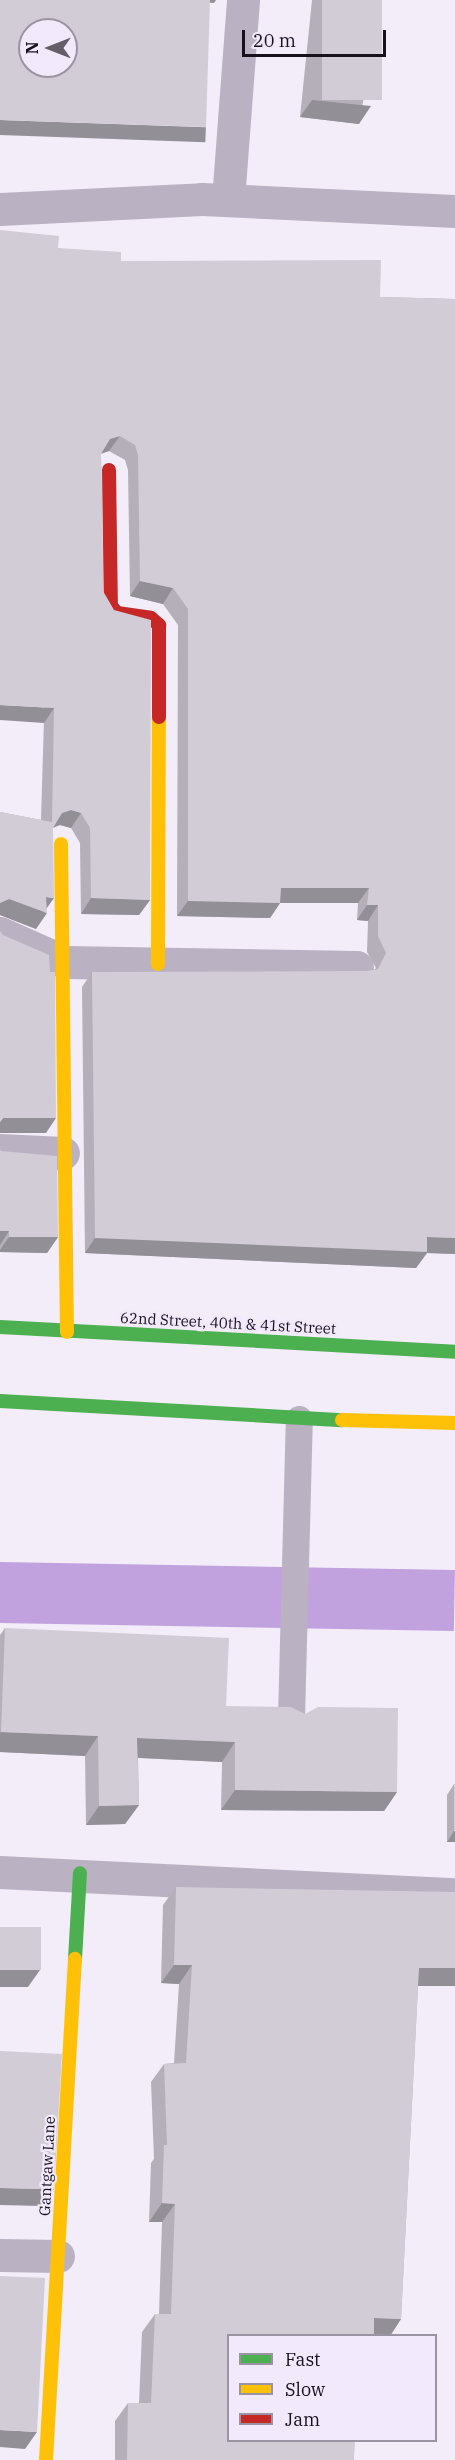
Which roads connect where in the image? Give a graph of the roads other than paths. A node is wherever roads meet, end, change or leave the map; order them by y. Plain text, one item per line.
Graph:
1 (243, 0) edge
2 (228, 200) junction
3 (0, 209) edge
4 (455, 211) edge
5 (109, 470) dead end
6 (61, 844) dead end
7 (0, 933) edge
8 (65, 962) junction
9 (158, 964) junction
10 (357, 967) dead end
11 (0, 1150) edge
12 (63, 1153) junction
13 (0, 1327) edge
14 (67, 1332) junction
15 (455, 1352) edge
16 (0, 1401) edge
17 (299, 1419) junction
18 (455, 1423) edge
19 (291, 1719) edge
20 (0, 1872) edge
21 (80, 1873) junction
22 (455, 1894) edge
23 (0, 2255) edge
24 (58, 2256) junction
25 (46, 2460) edge

1 - 2 street
2 - 3 street
2 - 4 street
5 - 9 street
6 - 8 street
7 - 8 street
8 - 9 street
8 - 12 street
9 - 10 street
11 - 12 street
12 - 14 street
13 - 14 street, 62nd Street, 40th & 41st Street
14 - 15 street, 62nd Street, 40th & 41st Street
16 - 17 street
17 - 18 street
17 - 19 lane
20 - 21 street
21 - 22 street
21 - 24 street, Gantgaw Lane
23 - 24 street
24 - 25 street, Gantgaw Lane

